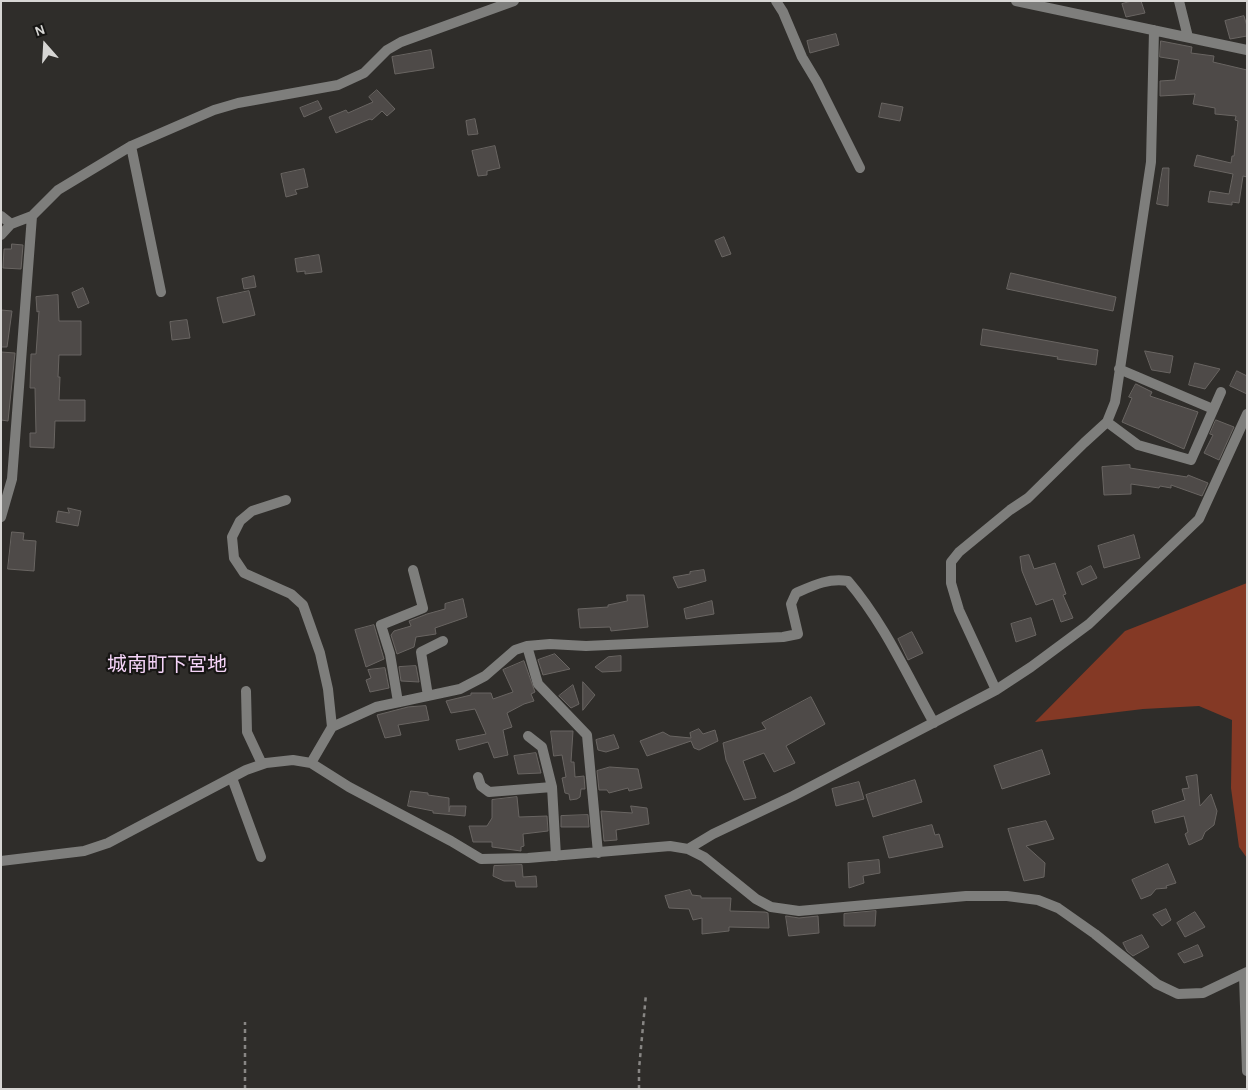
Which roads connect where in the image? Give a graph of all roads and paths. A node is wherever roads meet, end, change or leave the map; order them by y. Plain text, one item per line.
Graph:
1 (514, 1) edge
2 (776, 1) edge
3 (1016, 1) edge
4 (1178, 1) edge
5 (1154, 30) junction
6 (1188, 37) junction
7 (1247, 50) edge
8 (131, 146) junction
9 (860, 168) dead end
10 (1, 216) edge
11 (32, 216) junction
12 (11, 224) junction
13 (1, 235) edge
14 (161, 292) dead end
15 (1119, 369) junction
16 (1221, 392) dead end
17 (1213, 409) junction
18 (1247, 414) edge
19 (1107, 422) junction
20 (286, 500) dead end
21 (1, 517) edge
22 (413, 570) dead end
23 (443, 641) dead end
24 (527, 646) junction
25 (996, 690) junction
26 (246, 691) dead end
27 (428, 696) junction
28 (398, 702) junction
29 (934, 723) junction
30 (332, 727) junction
31 (528, 736) dead end
32 (311, 762) junction
33 (262, 764) junction
34 (478, 777) dead end
35 (232, 778) junction
36 (552, 787) junction
37 (688, 849) junction
38 (598, 853) junction
39 (556, 856) junction
40 (261, 857) dead end
41 (1, 861) edge
42 (1245, 973) edge
43 (646, 994) dead end
44 (245, 1022) dead end
45 (1247, 1071) edge
46 (244, 1089) edge
47 (639, 1089) edge

1 - 8 street
2 - 9 street
3 - 5 street
4 - 6 street
5 - 6 street
5 - 15 street
6 - 7 street
8 - 11 street
8 - 14 street
10 - 12 street
11 - 12 street
11 - 21 street
12 - 13 street
15 - 17 street
15 - 19 street
16 - 17 street
17 - 19 street
18 - 25 street
19 - 25 street
20 - 30 street
22 - 28 street
23 - 27 street
24 - 27 street
24 - 29 street
24 - 38 street
25 - 29 street
26 - 33 street
27 - 28 street
28 - 30 street
29 - 37 street
30 - 32 street
31 - 36 street
32 - 33 street
32 - 39 street
33 - 35 street
34 - 36 street
35 - 40 street
35 - 41 street
36 - 39 street
37 - 38 street
37 - 42 street
38 - 39 street
42 - 45 street
43 - 47 path
44 - 46 path

